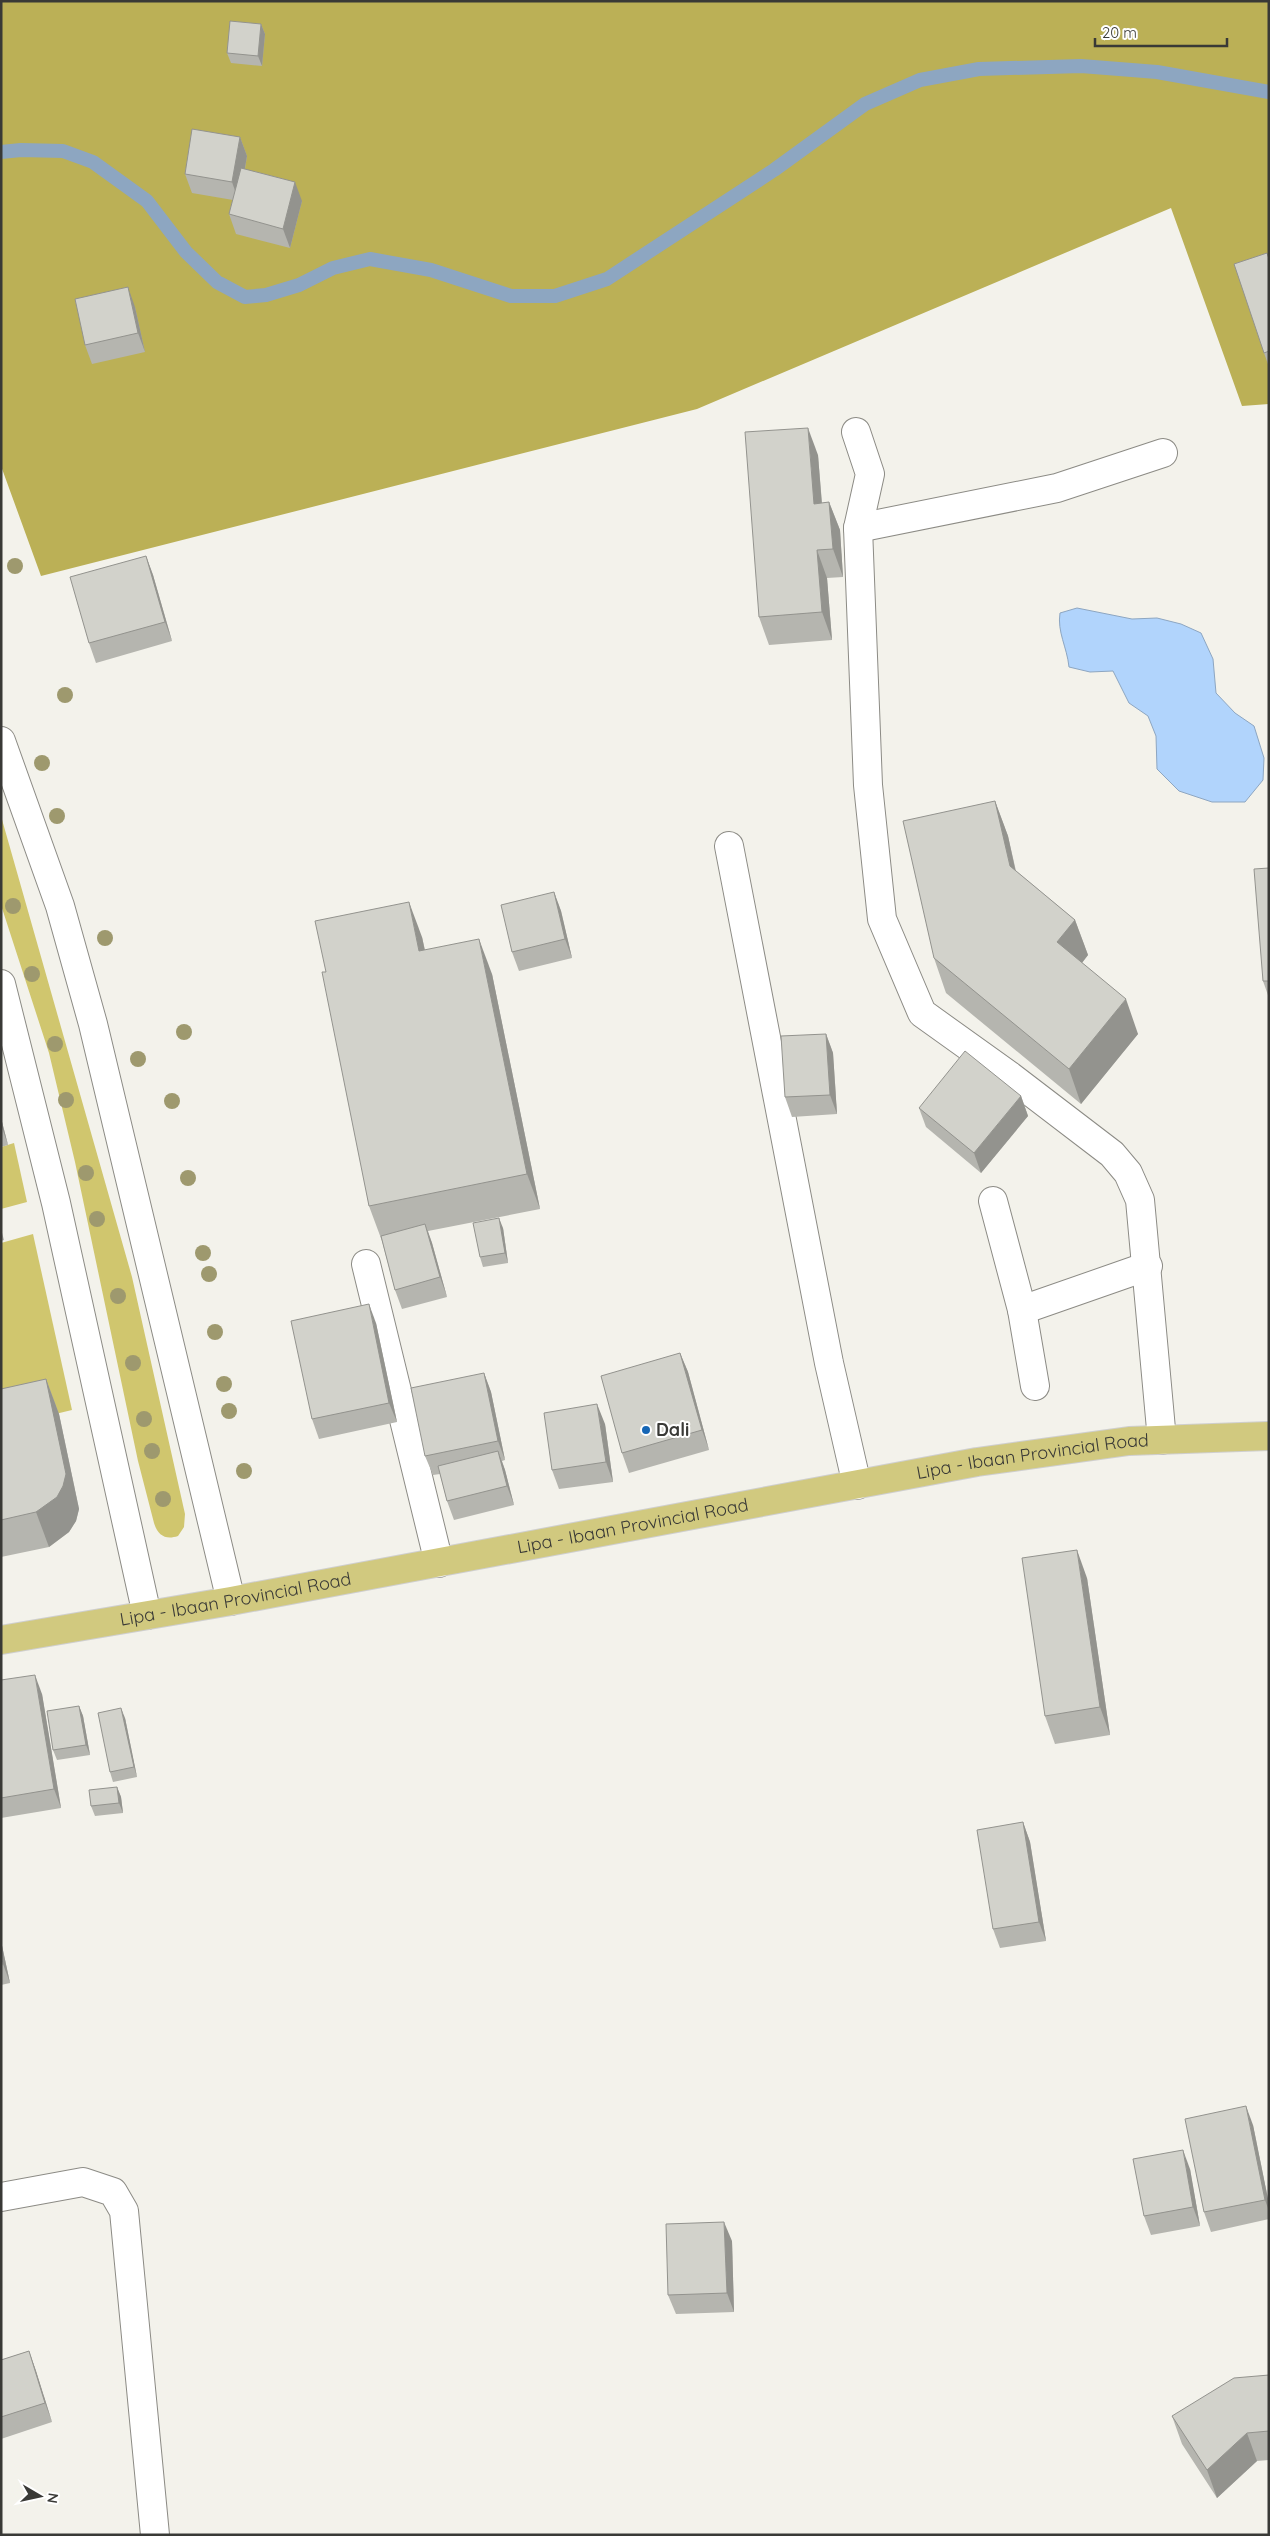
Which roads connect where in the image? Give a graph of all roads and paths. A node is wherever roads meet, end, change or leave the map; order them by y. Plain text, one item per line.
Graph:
1 (856, 432) dead end
2 (1163, 453) dead end
3 (858, 528) junction
4 (1, 741) edge
5 (729, 846) dead end
6 (1, 984) edge
7 (993, 1201) dead end
8 (366, 1264) dead end
9 (1148, 1266) junction
10 (1022, 1310) junction
11 (1035, 1386) dead end
12 (1269, 1436) edge
13 (1162, 1440) junction
14 (857, 1485) junction
15 (439, 1563) junction
16 (231, 1601) junction
17 (147, 1615) junction
18 (1, 1640) edge
19 (1, 2197) edge
20 (155, 2535) edge

1 - 3 street
2 - 3 street
3 - 9 street
4 - 16 street
5 - 14 street
6 - 17 street
7 - 10 street
8 - 15 street
9 - 10 street
9 - 13 street
10 - 11 street
12 - 13 main road, Lipa - Ibaan Provincial Road
13 - 14 main road, Lipa - Ibaan Provincial Road
14 - 15 main road, Lipa - Ibaan Provincial Road
15 - 16 main road, Lipa - Ibaan Provincial Road
16 - 17 main road, Lipa - Ibaan Provincial Road
17 - 18 main road, Lipa - Ibaan Provincial Road
19 - 20 street

